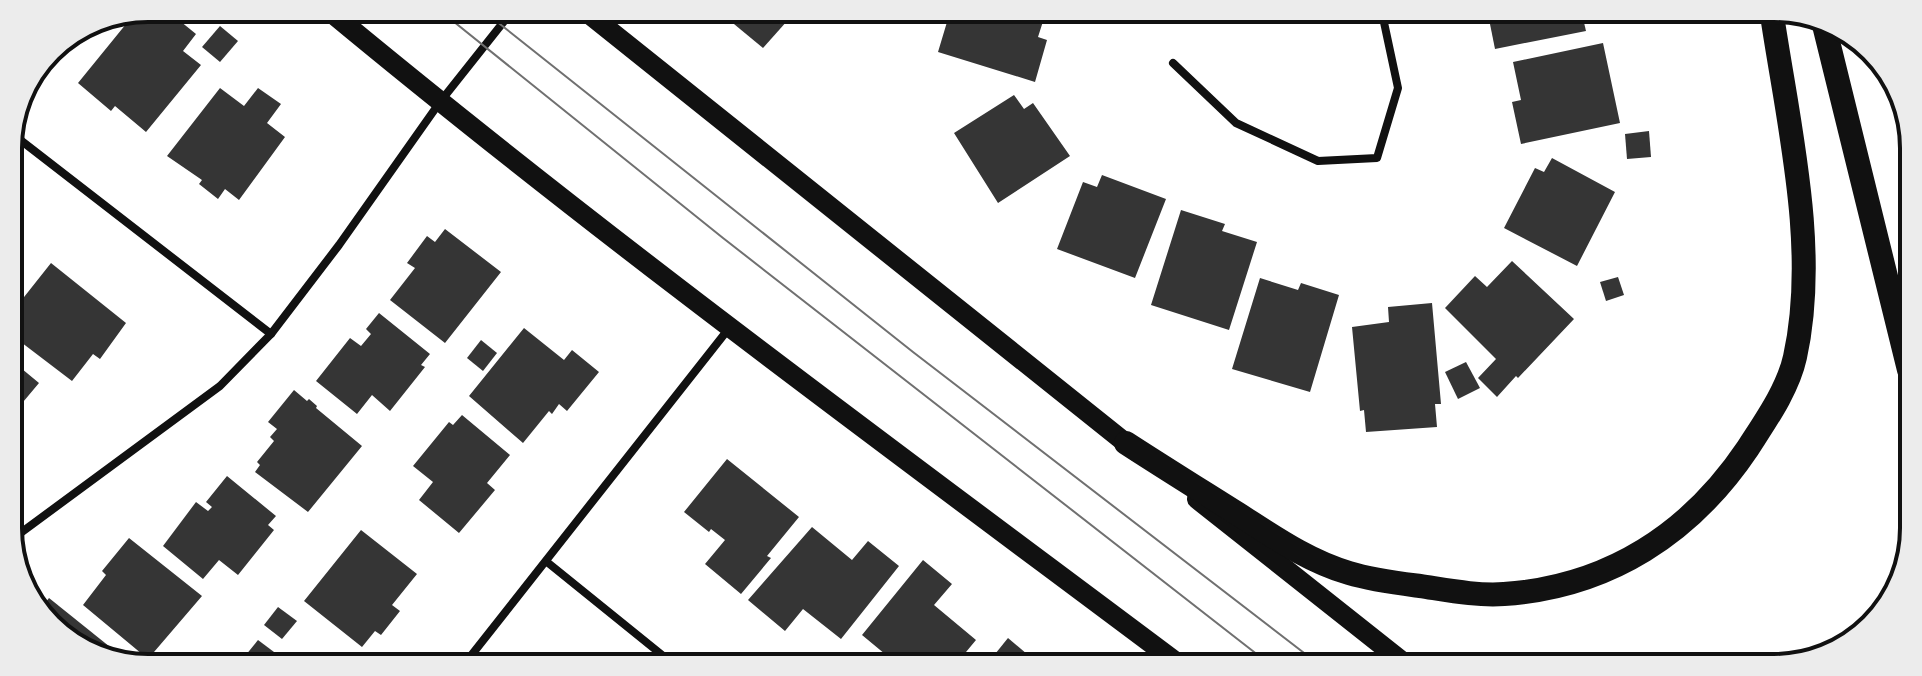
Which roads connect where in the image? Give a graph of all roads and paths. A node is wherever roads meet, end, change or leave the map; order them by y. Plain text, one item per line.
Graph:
1 (343, 22) edge
2 (503, 22) edge
3 (599, 22) edge
4 (1384, 22) edge
5 (1773, 22) edge
6 (1826, 34) edge
7 (1173, 63) dead end
8 (440, 102) junction
9 (22, 141) edge
10 (730, 327) junction
11 (1900, 333) edge
12 (271, 334) junction
13 (1126, 443) junction
14 (22, 532) edge
15 (547, 562) junction
16 (472, 654) edge
17 (661, 654) edge
18 (1165, 654) edge
19 (1393, 654) edge

1 - 8 main road
2 - 8 street
3 - 13 main road
4 - 7 street
5 - 13 highway
6 - 11 highway
8 - 10 main road
8 - 12 street
9 - 12 street
10 - 15 street
10 - 18 main road
12 - 14 street
13 - 19 main road
15 - 16 street
15 - 17 street

